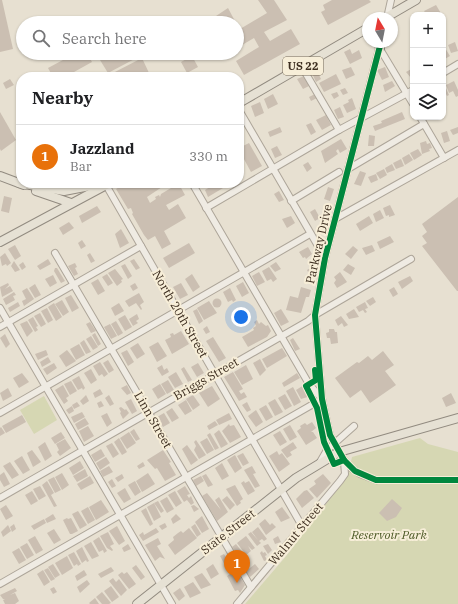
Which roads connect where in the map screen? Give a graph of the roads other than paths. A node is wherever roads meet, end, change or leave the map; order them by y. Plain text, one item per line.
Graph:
1 (392, 0) edge
2 (416, 0) edge
3 (388, 12) edge
4 (396, 12) edge
5 (362, 32) edge
6 (379, 48) edge
7 (382, 48) edge
8 (458, 64) edge
9 (302, 67) junction
10 (446, 71) edge
11 (410, 92) edge
12 (407, 93) junction
13 (410, 98) edge
14 (244, 101) edge
15 (361, 118) junction
16 (244, 119) edge
17 (422, 120) edge
18 (424, 124) junction
19 (339, 130) junction
20 (458, 150) edge
21 (444, 158) junction
22 (348, 169) junction
23 (273, 170) junction
24 (339, 172) dead end
25 (0, 176) edge
26 (16, 182) edge
27 (244, 186) edge
28 (31, 188) edge
29 (47, 188) edge
30 (80, 188) edge
31 (95, 188) edge
32 (105, 188) edge
33 (195, 188) edge
34 (241, 188) edge
35 (291, 201) junction
36 (71, 203) junction
37 (206, 208) junction
38 (335, 219) junction
39 (310, 234) junction
40 (0, 242) edge
41 (141, 246) junction
42 (55, 253) dead end
43 (324, 258) junction
44 (411, 260) dead end
45 (244, 272) junction
46 (73, 285) junction
47 (0, 308) edge
48 (178, 310) junction
49 (315, 315) junction
50 (8, 322) junction
51 (0, 327) edge
52 (281, 336) junction
53 (111, 349) junction
54 (214, 374) junction
55 (46, 386) junction
56 (322, 399) junction
57 (148, 412) junction
58 (0, 413) edge
59 (458, 418) edge
60 (354, 426) dead end
61 (252, 439) junction
62 (334, 444) junction
63 (82, 450) junction
64 (339, 452) junction
65 (344, 460) junction
66 (320, 462) junction
67 (186, 477) junction
68 (376, 480) dead end
69 (281, 490) junction
70 (0, 498) edge
71 (120, 515) junction
72 (302, 526) junction
73 (222, 538) junction
74 (0, 584) edge
75 (161, 585) junction
76 (251, 587) junction
77 (137, 604) edge
78 (172, 604) edge
79 (237, 604) edge

1 - 3 street
2 - 4 main road
5 - 9 main road, US 22
6 - 15 street, Parkway Drive
7 - 12 street
8 - 10 street
9 - 14 main road, US 22
9 - 19 street
11 - 12 street
12 - 13 street
12 - 15 street
15 - 19 street
15 - 22 street, Parkway Drive
16 - 23 street
17 - 18 street
18 - 21 street
18 - 22 street
19 - 23 street
20 - 21 street
21 - 38 street
22 - 38 street, Parkway Drive
23 - 27 street
23 - 35 street
24 - 35 street
25 - 26 main road
28 - 36 main road
29 - 30 main road
31 - 36 main road
32 - 41 street, North 20th Street
33 - 37 street
34 - 37 street
35 - 39 street
36 - 40 main road
37 - 45 street
38 - 43 street, Parkway Drive
39 - 43 street
39 - 45 street
41 - 46 street
41 - 48 street, North 20th Street
42 - 46 street, Linn Street
43 - 49 street, Parkway Drive
44 - 49 street, Briggs Street
45 - 48 street
45 - 52 street
46 - 50 street
46 - 53 street, Linn Street
47 - 50 street
48 - 53 street
48 - 54 street, North 20th Street
49 - 52 street, Briggs Street
49 - 56 street, Parkway Drive
50 - 51 street
50 - 55 street
52 - 54 street, Briggs Street
52 - 56 street
53 - 55 street
53 - 57 street, Linn Street
54 - 57 street, Briggs Street
54 - 61 street, North 20th Street
55 - 58 street
55 - 63 street
56 - 61 street
56 - 62 street, Parkway Drive
57 - 63 street, Briggs Street
57 - 67 street, Linn Street
59 - 64 main road, State Street
60 - 62 street, State Street
61 - 67 street
61 - 69 street, North 20th Street
62 - 64 street, Parkway Drive
62 - 66 street, State Street
63 - 70 street, Briggs Street
63 - 71 street
64 - 65 street, Parkway Drive
64 - 66 main road, State Street
65 - 68 street, Parkway Drive
65 - 72 street, Walnut Street
66 - 69 main road, State Street
67 - 71 street
67 - 73 street, Linn Street
69 - 72 street, North 20th Street
69 - 73 main road, State Street
71 - 74 street
71 - 75 street
72 - 76 street, Walnut Street
73 - 75 main road, State Street
73 - 76 street, Linn Street
75 - 77 main road, State Street
75 - 78 street
76 - 79 street, Walnut Street

